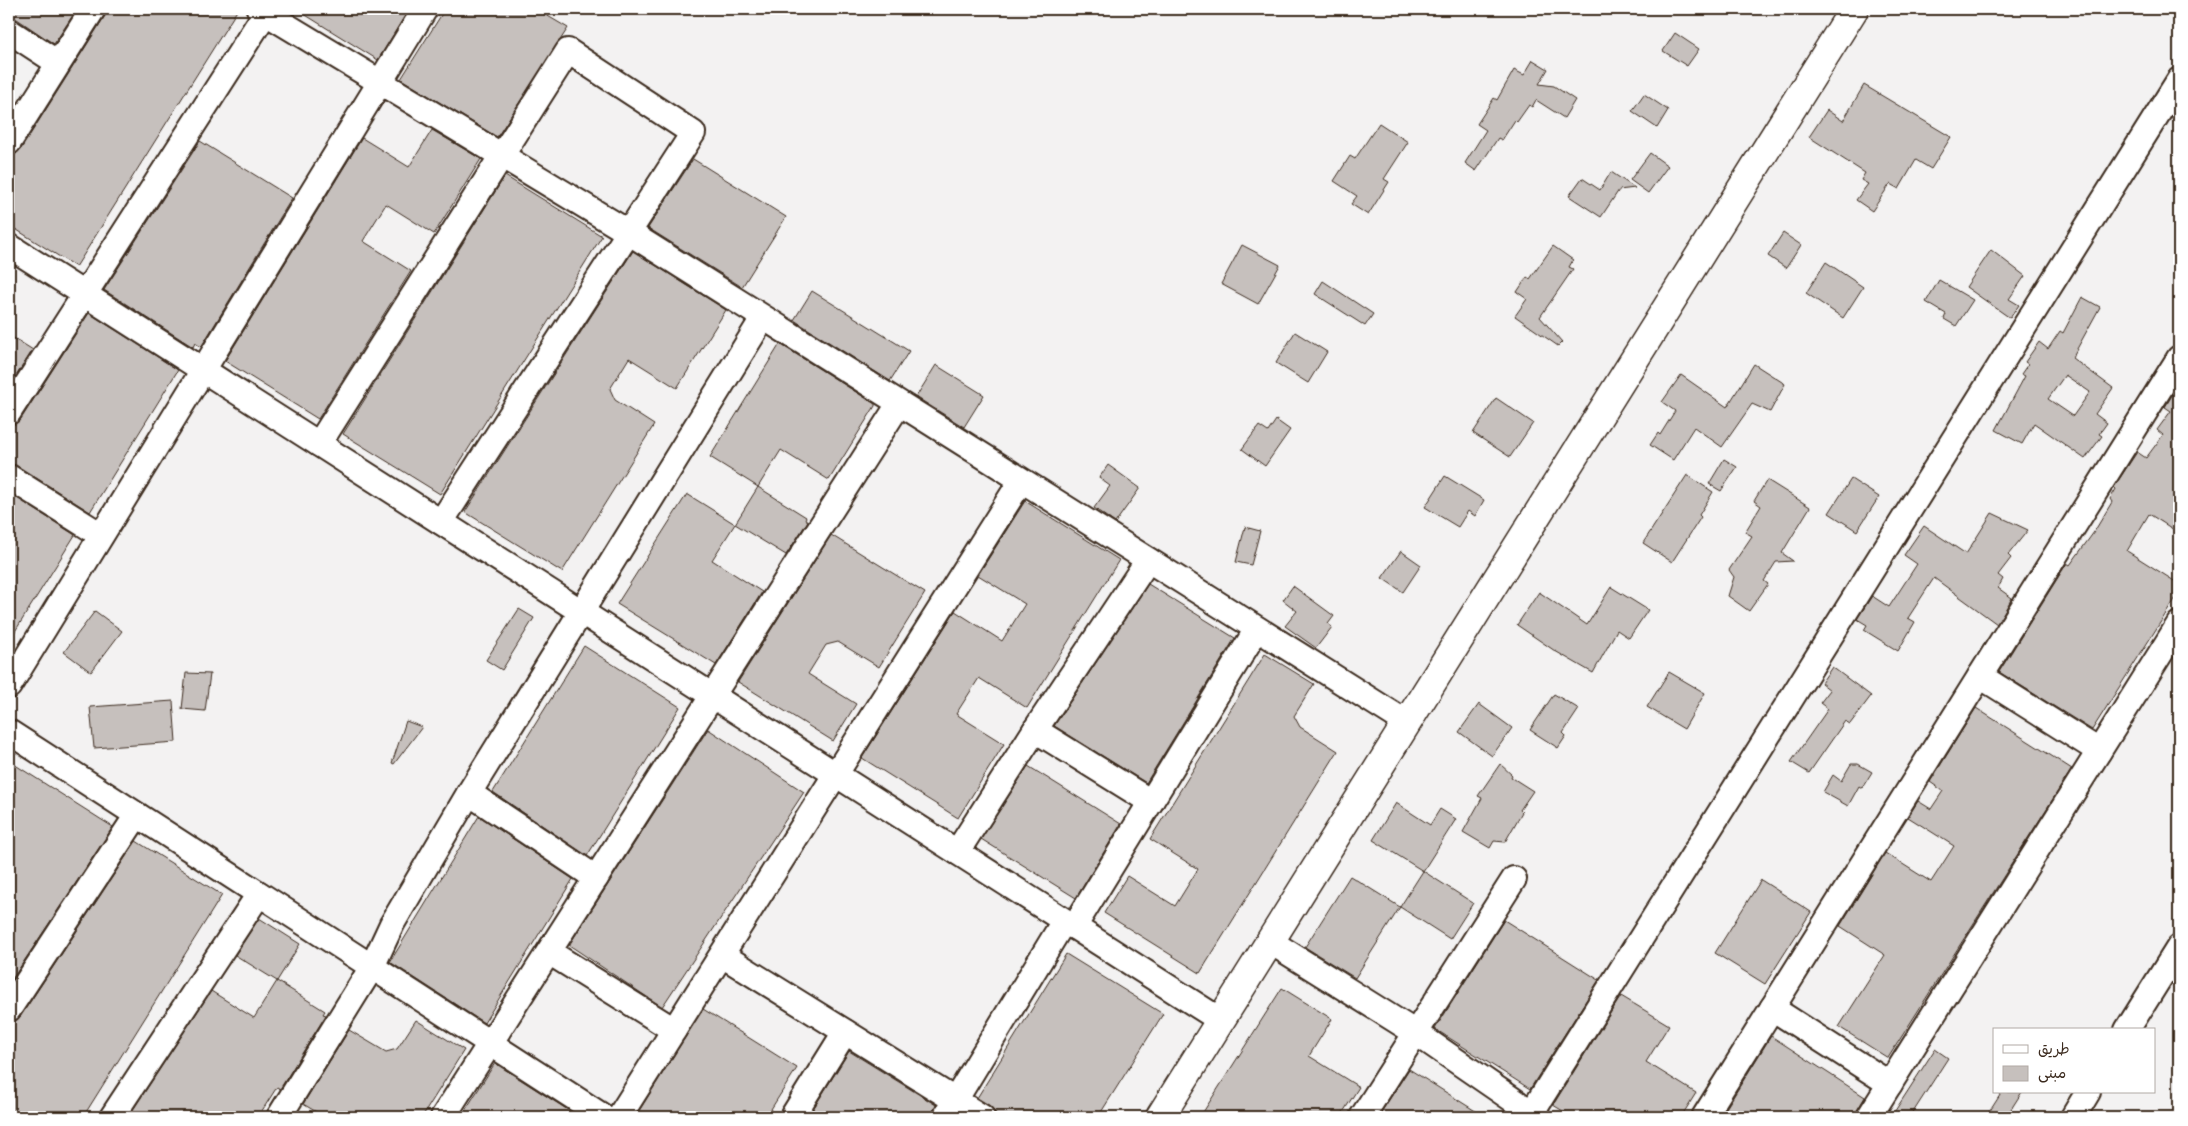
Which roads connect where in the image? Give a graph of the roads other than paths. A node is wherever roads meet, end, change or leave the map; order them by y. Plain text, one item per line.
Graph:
1 (93, 9) edge
2 (425, 9) edge
3 (1854, 9) edge
4 (264, 10) edge
5 (9, 31) edge
6 (58, 64) junction
7 (2179, 80) edge
8 (380, 82) junction
9 (9, 142) edge
10 (502, 155) junction
11 (628, 232) junction
12 (9, 246) edge
13 (85, 295) junction
14 (763, 318) junction
15 (2179, 358) edge
16 (203, 370) junction
17 (899, 404) junction
18 (9, 412) edge
19 (319, 444) junction
20 (9, 477) edge
21 (1022, 481) junction
22 (441, 522) junction
23 (100, 534) junction
24 (1148, 560) junction
25 (581, 612) junction
26 (2179, 624) edge
27 (1258, 629) junction
28 (1980, 676) junction
29 (9, 686) edge
30 (713, 696) junction
31 (1407, 723) junction
32 (1035, 730) junction
33 (9, 732) edge
34 (2099, 751) junction
35 (836, 775) junction
36 (469, 793) junction
37 (1151, 802) junction
38 (137, 815) junction
39 (957, 852) junction
40 (596, 878) junction
41 (1514, 879) dead end
42 (259, 894) junction
43 (1069, 924) junction
44 (1271, 942) junction
45 (2179, 947) edge
46 (549, 952) junction
47 (722, 956) junction
48 (372, 967) junction
49 (1772, 1008) junction
50 (9, 1009) edge
51 (1220, 1020) junction
52 (2128, 1028) edge
53 (674, 1030) junction
54 (845, 1032) junction
55 (1416, 1033) junction
56 (490, 1044) junction
57 (1890, 1084) junction
58 (2087, 1094) edge
59 (950, 1109) edge
60 (1533, 1116) edge
61 (112, 1117) edge
62 (278, 1117) edge
63 (444, 1117) edge
64 (604, 1117) edge
65 (619, 1117) edge
66 (792, 1117) edge
67 (982, 1117) edge
68 (1160, 1117) edge
69 (1362, 1117) edge
70 (1704, 1117) edge
71 (1868, 1117) edge
72 (2073, 1117) edge

1 - 6 street
2 - 8 street
3 - 31 street
4 - 8 street
4 - 13 street
5 - 6 street
6 - 9 street
7 - 60 street
8 - 10 street
8 - 16 street
10 - 11 street
10 - 11 street
10 - 19 street
11 - 14 street
11 - 22 street
12 - 13 street
13 - 16 street
13 - 18 street
14 - 17 street
14 - 25 street
15 - 28 street
16 - 19 street
16 - 23 street
17 - 21 street
17 - 30 street
19 - 22 street
20 - 23 street
21 - 24 street
21 - 35 street
22 - 25 street
23 - 29 street
24 - 27 street
24 - 32 street
25 - 30 street
25 - 36 street
26 - 34 street
27 - 31 street
27 - 37 street
28 - 34 street
28 - 49 street
30 - 35 street
30 - 40 street
31 - 44 street
32 - 37 street
32 - 39 street
33 - 38 street
34 - 57 street
35 - 39 street
35 - 47 street
36 - 40 street
36 - 48 street
37 - 43 street
38 - 42 street
38 - 50 street
39 - 43 street
40 - 46 street
41 - 55 street
42 - 48 street
42 - 61 street
43 - 51 street
43 - 59 street
44 - 51 street
44 - 55 street
45 - 52 street
46 - 53 street
46 - 56 street
47 - 53 street
47 - 54 street
48 - 56 street
48 - 62 street
49 - 57 street
49 - 70 street
51 - 68 street
53 - 65 street
54 - 59 street
54 - 66 street
55 - 60 street
55 - 69 street
56 - 63 street
56 - 64 street
57 - 71 street
58 - 72 street
59 - 67 street

